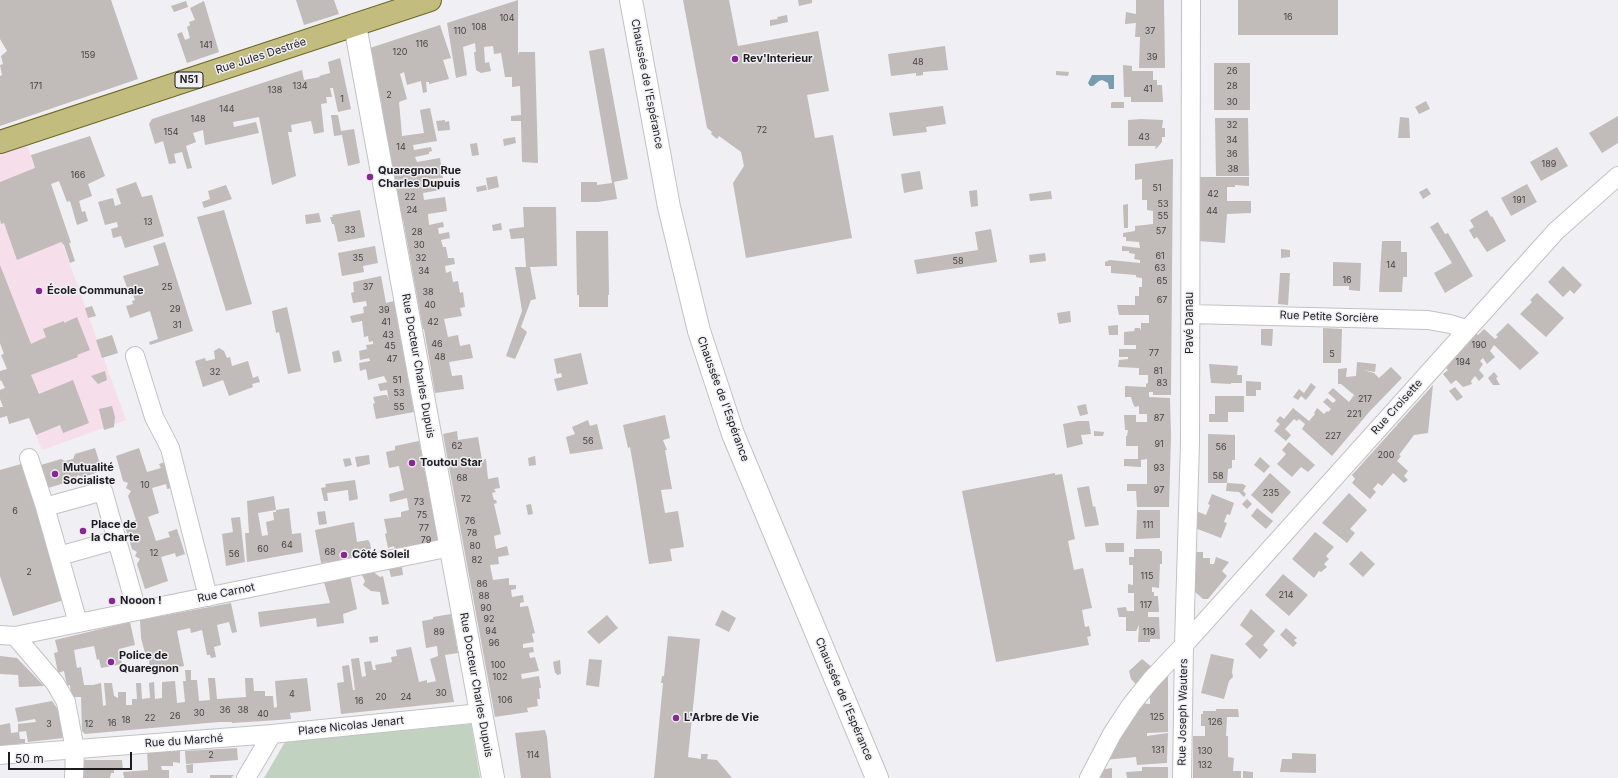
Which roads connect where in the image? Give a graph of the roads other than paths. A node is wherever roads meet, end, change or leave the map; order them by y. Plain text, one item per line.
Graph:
1 (430, 0) edge
2 (631, 0) edge
3 (1191, 0) edge
4 (355, 25) junction
5 (0, 142) edge
6 (1618, 176) edge
7 (1190, 314) junction
8 (1466, 329) junction
9 (135, 356) dead end
10 (29, 458) dead end
11 (45, 507) junction
12 (116, 540) junction
13 (451, 547) junction
14 (59, 556) junction
15 (208, 597) junction
16 (137, 611) junction
17 (78, 623) junction
18 (8, 636) edge
19 (1184, 645) junction
20 (481, 713) junction
21 (272, 734) junction
22 (75, 750) junction
23 (0, 755) edge
24 (74, 778) edge
25 (246, 778) edge
26 (493, 778) edge
27 (877, 778) edge
28 (1089, 778) edge
29 (1182, 778) edge

1 - 4 main road, Rue Jules Destrée / N51
2 - 27 main road, Chaussée de l'Espérance
3 - 7 street, Pavé Danau
4 - 5 main road, Rue Jules Destrée / N51
4 - 13 main road, Rue Docteur Charles Dupuis
6 - 8 street, Rue Croisette
7 - 8 street, Rue Petite Sorcière
7 - 19 street, Pavé Danau
8 - 19 street, Rue Croisette
9 - 15 street
10 - 11 street
11 - 12 street
11 - 14 street
12 - 14 street
12 - 16 street
13 - 15 street, Rue Carnot
13 - 20 main road, Rue Docteur Charles Dupuis
14 - 17 street
15 - 16 street, Rue Carnot
16 - 17 street, Rue Carnot
17 - 18 street, Rue Carnot
18 - 22 street
19 - 28 street, Rue Croisette
19 - 29 street, Rue Joseph Wauters
20 - 21 street, Place Nicolas Jenart
20 - 26 main road, Rue Docteur Charles Dupuis
21 - 22 street, Rue du Marché
21 - 25 street
22 - 23 street, Rue du Marché
22 - 24 street

